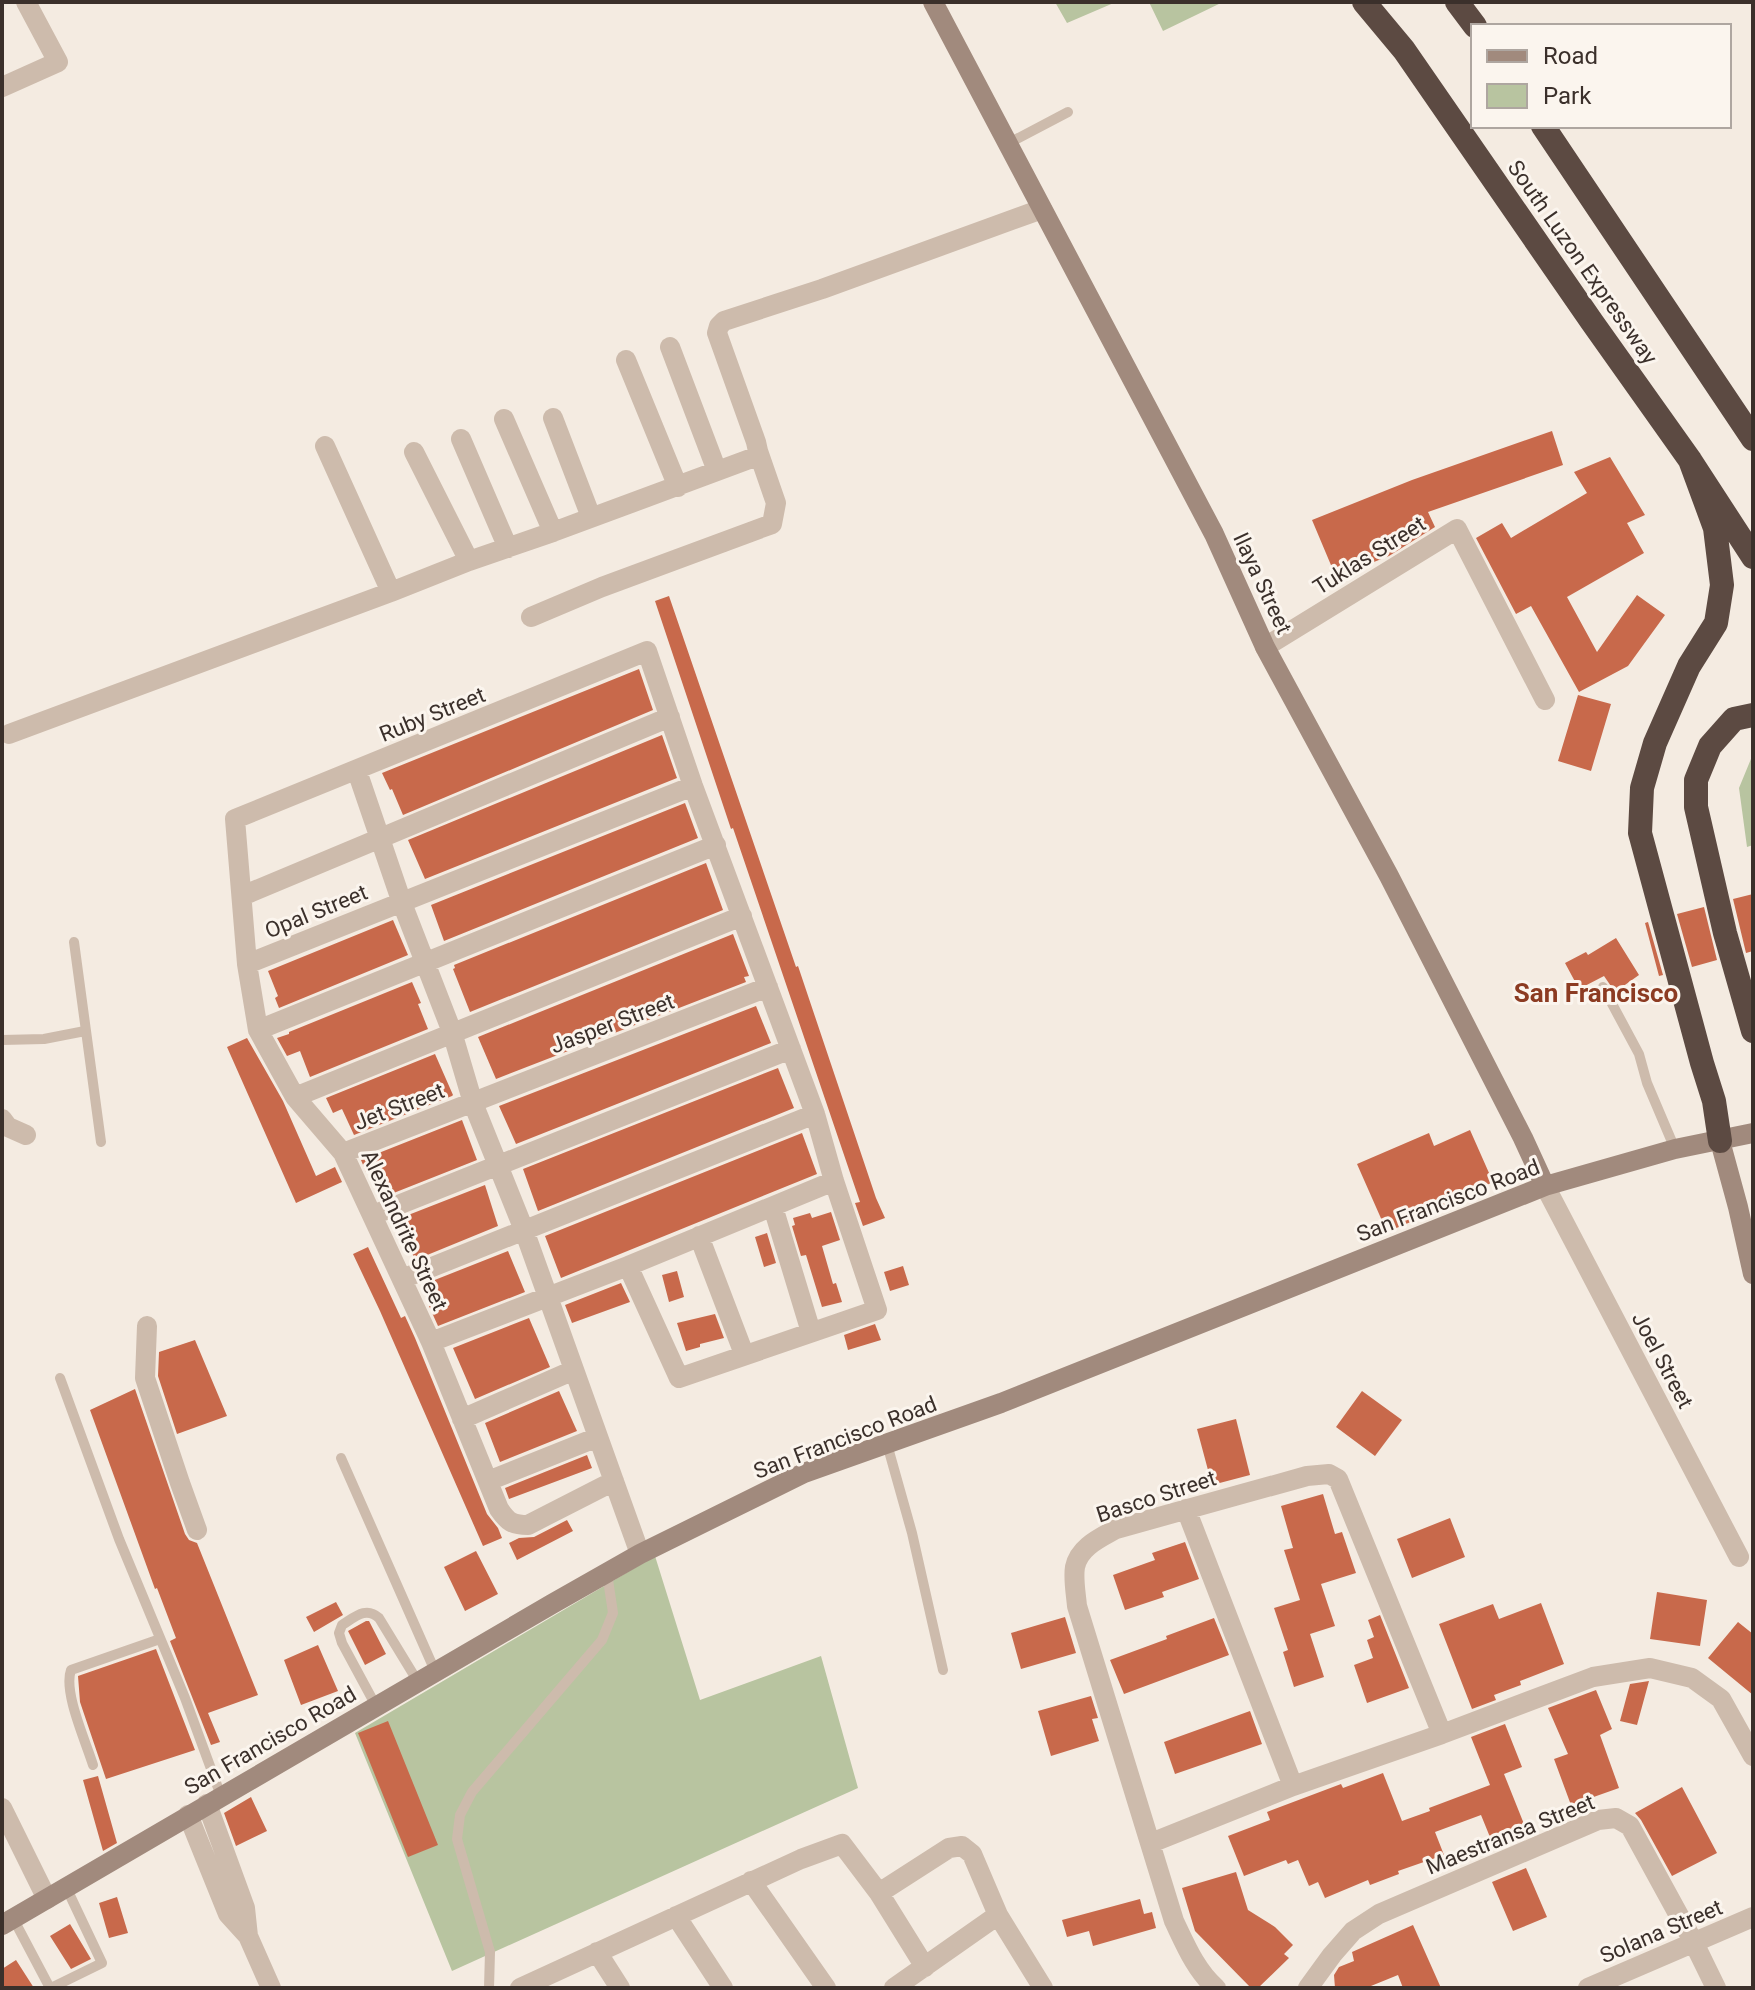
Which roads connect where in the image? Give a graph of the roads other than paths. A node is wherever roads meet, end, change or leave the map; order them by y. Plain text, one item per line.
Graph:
1 (26, 2) edge
2 (933, 2) edge
3 (1364, 2) edge
4 (1457, 2) edge
5 (1474, 24) edge
6 (2, 87) edge
7 (1068, 112) dead end
8 (1544, 128) edge
9 (1007, 144) junction
10 (1042, 209) junction
11 (670, 347) dead end
12 (626, 360) dead end
13 (553, 418) dead end
14 (504, 419) dead end
15 (461, 439) dead end
16 (1753, 439) edge
17 (325, 446) dead end
18 (758, 451) junction
19 (414, 452) dead end
20 (1690, 460) junction
21 (717, 471) junction
22 (678, 487) junction
23 (591, 517) junction
24 (553, 532) junction
25 (508, 548) junction
26 (1753, 557) edge
27 (469, 561) junction
28 (391, 592) junction
29 (531, 617) dead end
30 (1265, 647) junction
31 (1545, 700) dead end
32 (1753, 715) edge
33 (670, 717) junction
34 (9, 734) dead end
35 (357, 771) junction
36 (693, 786) junction
37 (235, 819) joint
38 (380, 838) junction
39 (716, 845) junction
40 (242, 896) junction
41 (402, 903) junction
42 (742, 916) junction
43 (74, 942) dead end
44 (427, 962) junction
45 (247, 964) junction
46 (768, 987) junction
47 (1603, 987) dead end
48 (258, 1030) junction
49 (85, 1031) junction
50 (1753, 1031) edge
51 (452, 1032) junction
52 (2, 1040) edge
53 (791, 1049) junction
54 (295, 1097) junction
55 (473, 1103) junction
56 (815, 1114) junction
57 (2, 1119) edge
58 (1753, 1133) edge
59 (26, 1135) dead end
60 (1720, 1141) junction
61 (101, 1142) dead end
62 (1675, 1149) junction
63 (343, 1153) junction
64 (499, 1164) junction
65 (834, 1181) junction
66 (1545, 1186) junction
67 (773, 1207) junction
68 (373, 1215) junction
69 (524, 1230) junction
70 (699, 1236) junction
71 (628, 1266) junction
72 (1753, 1274) edge
73 (402, 1279) junction
74 (547, 1296) junction
75 (147, 1326) dead end
76 (811, 1332) junction
77 (431, 1342) junction
78 (744, 1354) junction
79 (574, 1370) junction
80 (60, 1378) dead end
81 (462, 1419) junction
82 (598, 1437) junction
83 (887, 1444) junction
84 (341, 1458) dead end
85 (488, 1481) junction
86 (614, 1481) junction
87 (1186, 1509) junction
88 (197, 1530) dead end
89 (640, 1554) junction
90 (1739, 1557) dead end
91 (607, 1573) junction
92 (160, 1639) junction
93 (943, 1670) dead end
94 (426, 1676) junction
95 (376, 1706) junction
96 (1442, 1734) junction
97 (1753, 1756) edge
98 (93, 1765) dead end
99 (1293, 1786) junction
100 (214, 1800) junction
101 (2, 1808) edge
102 (188, 1815) junction
103 (1151, 1843) junction
104 (751, 1881) junction
105 (66, 1887) junction
106 (879, 1893) junction
107 (47, 1899) junction
108 (998, 1915) junction
109 (676, 1916) junction
110 (1753, 1917) edge
111 (8, 1922) edge
112 (248, 1936) junction
113 (1694, 1943) junction
114 (597, 1952) junction
115 (925, 1967) junction
116 (51, 1988) edge
117 (271, 1988) edge
118 (489, 1988) edge
119 (520, 1988) edge
120 (620, 1988) edge
121 (723, 1988) edge
122 (826, 1988) edge
123 (894, 1988) edge
124 (1043, 1988) edge
125 (1216, 1988) edge
126 (1308, 1988) edge
127 (1588, 1988) edge
128 (1716, 1988) edge

1 - 6 street
2 - 9 main road, Ilaya Street
3 - 20 highway, South Luzon Expressway
4 - 5 highway
7 - 9 lane
8 - 16 highway, South Luzon Expressway
9 - 10 main road, Ilaya Street
10 - 18 street
10 - 30 main road, Ilaya Street
11 - 21 street
12 - 22 street
13 - 23 street
14 - 24 street
15 - 25 street
17 - 28 street
18 - 21 street
18 - 29 street
19 - 27 street
20 - 26 highway, South Luzon Expressway
20 - 60 highway
21 - 22 street
22 - 23 street
23 - 24 street
24 - 25 street
25 - 27 street
27 - 28 street
28 - 34 street
30 - 31 street, Tuklas Street
30 - 66 main road, Ilaya Street
32 - 50 highway
33 - 35 street, Ruby Street
33 - 36 street
33 - 38 street
35 - 37 street, Ruby Street
35 - 38 street
36 - 39 street
36 - 41 street, Opal Street
37 - 40 street, Alexandrite Street
38 - 40 street
38 - 41 street
39 - 42 street
39 - 44 street
40 - 45 street, Alexandrite Street
41 - 44 street
41 - 45 street, Opal Street
42 - 46 street
42 - 51 street
43 - 49 lane
44 - 48 street
44 - 51 street
45 - 48 street, Alexandrite Street
46 - 53 street
46 - 55 street, Jasper Street
47 - 62 lane
48 - 54 street, Alexandrite Street
49 - 52 lane
49 - 61 lane
51 - 54 street
51 - 55 street
53 - 56 street
53 - 64 street
54 - 63 street, Alexandrite Street
55 - 63 street, Jet Street
55 - 64 street
56 - 65 street
56 - 69 street
57 - 59 street
58 - 60 main road, San Francisco Road
60 - 62 main road, San Francisco Road
60 - 72 main road
62 - 66 main road, San Francisco Road
63 - 68 street, Alexandrite Street
64 - 68 street
64 - 69 street
65 - 67 street
65 - 76 street
66 - 83 main road, San Francisco Road
66 - 90 street, Joel Street
67 - 70 street
67 - 76 street
68 - 73 street, Alexandrite Street
69 - 73 street
69 - 74 street
70 - 71 street
70 - 78 street
71 - 74 street
71 - 78 street
73 - 77 street, Alexandrite Street
74 - 77 street
74 - 79 street
75 - 88 street
76 - 78 street
77 - 81 street, Alexandrite Street
79 - 81 street
79 - 82 street
80 - 92 lane
81 - 85 street, Alexandrite Street
82 - 85 street
82 - 86 street
83 - 89 main road, San Francisco Road
83 - 93 lane
84 - 94 lane
85 - 86 street, Alexandrite Street
86 - 89 street
87 - 96 street, Basco Street
87 - 99 street
87 - 103 street, Basco Street
89 - 91 main road, San Francisco Road
91 - 94 main road, San Francisco Road
91 - 118 lane
92 - 98 lane
92 - 100 lane
94 - 95 main road, San Francisco Road
94 - 95 lane
95 - 100 main road, San Francisco Road
96 - 97 street
96 - 99 street
99 - 103 street
100 - 102 main road, San Francisco Road
100 - 112 street
101 - 107 street
102 - 105 main road, San Francisco Road
102 - 112 street
103 - 125 street, Basco Street
104 - 106 street
104 - 109 street
104 - 122 street
105 - 107 main road, San Francisco Road
105 - 116 lane
106 - 108 street
106 - 115 street
107 - 111 main road, San Francisco Road
108 - 115 street
108 - 124 street
109 - 114 street
109 - 121 street
110 - 113 street, Solana Street
111 - 116 lane
112 - 117 street
113 - 126 street, Maestransa Street
113 - 127 street, Solana Street
113 - 128 street, Maestransa Street
114 - 119 street
114 - 120 street
115 - 123 street

